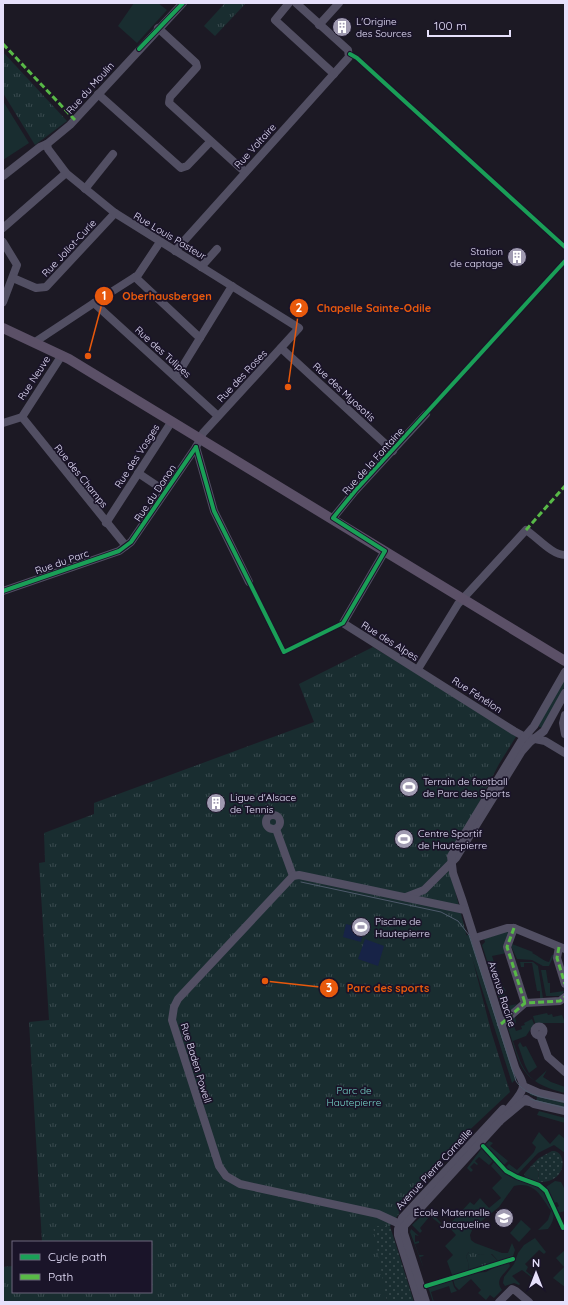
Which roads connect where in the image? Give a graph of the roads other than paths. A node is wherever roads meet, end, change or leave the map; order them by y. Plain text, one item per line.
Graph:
1 (183, 3) edge
2 (290, 3) edge
3 (296, 3) edge
4 (339, 3) edge
5 (319, 25) junction
6 (158, 28) junction
7 (334, 74) junction
8 (98, 94) junction
9 (210, 142) junction
10 (47, 144) junction
11 (113, 154) dead end
12 (245, 172) junction
13 (66, 173) junction
14 (3, 176) edge
15 (85, 189) junction
16 (115, 213) junction
17 (3, 228) edge
18 (3, 242) edge
19 (160, 242) junction
20 (217, 249) dead end
21 (175, 251) junction
22 (201, 267) junction
23 (135, 277) junction
24 (13, 278) junction
25 (232, 286) junction
26 (3, 302) edge
27 (94, 303) junction
28 (3, 328) edge
29 (299, 328) joint
30 (200, 338) junction
31 (35, 342) junction
32 (282, 348) junction
33 (62, 355) junction
34 (176, 377) junction
35 (426, 414) dead end
36 (218, 416) junction
37 (22, 417) junction
38 (172, 421) junction
39 (3, 423) edge
40 (198, 443) junction
41 (393, 451) junction
42 (138, 473) junction
43 (165, 491) junction
44 (333, 518) junction
45 (106, 522) junction
46 (126, 546) junction
47 (385, 551) junction
48 (565, 555) edge
49 (249, 582) dead end
50 (3, 591) edge
51 (463, 599) junction
52 (565, 661) edge
53 (418, 670) junction
54 (565, 672) edge
55 (565, 693) edge
56 (565, 715) edge
57 (565, 734) edge
58 (525, 737) junction
59 (534, 739) junction
60 (565, 753) edge
61 (565, 760) edge
62 (276, 828) dead end
63 (451, 864) junction
64 (293, 876) junction
65 (426, 888) junction
66 (403, 898) junction
67 (432, 904) junction
68 (465, 910) junction
69 (514, 928) junction
70 (475, 938) junction
71 (562, 948) edge
72 (565, 984) edge
73 (565, 997) edge
74 (525, 1003) junction
75 (501, 1024) junction
76 (540, 1035) dead end
77 (565, 1072) edge
78 (520, 1091) junction
79 (565, 1099) edge
80 (530, 1102) junction
81 (565, 1111) edge
82 (500, 1121) junction
83 (402, 1225) junction
84 (419, 1302) edge
85 (426, 1302) edge
86 (499, 1302) edge
87 (529, 1302) edge

1 - 6 street, Rue du Moulin
2 - 7 street
3 - 5 street
4 - 5 street
5 - 7 street, Rue Voltaire
6 - 8 street, Rue du Moulin
6 - 9 street
7 - 12 street, Rue Voltaire
8 - 9 street
8 - 10 street, Rue du Moulin
9 - 12 street
10 - 13 street, Rue Louis Pasteur
10 - 14 street, Rue du Moulin
11 - 15 street
12 - 21 street, Rue Voltaire
13 - 15 street, Rue Louis Pasteur
13 - 17 street
15 - 16 street, Rue Louis Pasteur
16 - 19 street, Rue Louis Pasteur
16 - 24 street, Rue Joliot-Curie
18 - 24 street
19 - 21 street, Rue Louis Pasteur
19 - 23 street
20 - 22 street
21 - 22 street, Rue Louis Pasteur
22 - 25 street, Rue Louis Pasteur
23 - 27 street
23 - 30 street
24 - 26 street
25 - 29 street, Rue Louis Pasteur
25 - 30 street
27 - 31 street
27 - 34 street, Rue des Tulipes
28 - 31 main road
29 - 32 street, Rue des Roses
30 - 34 street
31 - 33 main road
32 - 36 street, Rue des Roses
32 - 41 street, Rue des Myosotis
33 - 37 street, Rue Neuve
33 - 38 main road
34 - 36 street, Rue des Tulipes
35 - 41 street, Rue de la Fontaine
36 - 40 street, Rue des Roses
37 - 39 street, Rue Neuve
37 - 45 street, Rue des Champs
38 - 40 main road
38 - 42 street, Rue des Vosges
40 - 43 street, Rue du Donon
40 - 44 main road
40 - 49 street
41 - 44 street, Rue de la Fontaine
42 - 43 street
42 - 45 street, Rue des Vosges
43 - 46 street, Rue du Donon
44 - 47 main road
45 - 46 street, Rue des Champs
46 - 50 street, Rue du Parc
47 - 51 main road
47 - 53 street, Rue des Alpes
48 - 51 street, Rue des Alpes
51 - 52 main road
51 - 53 street, Rue des Alpes
53 - 58 street, Rue Fénélon
54 - 58 street
55 - 59 street
56 - 57 street
58 - 59 street, Rue Fénélon
58 - 63 street
59 - 60 street, Rue Fénélon
59 - 61 street
59 - 63 street
62 - 64 street
63 - 65 street
63 - 68 street, Avenue Racine
64 - 66 street
64 - 83 street, Rue Baden Powell
65 - 66 street
65 - 67 street
66 - 67 street
67 - 68 street
68 - 70 street, Avenue Racine
69 - 70 street
69 - 71 street
69 - 74 street
70 - 75 street, Avenue Racine
71 - 72 street
73 - 74 street
74 - 75 street
75 - 78 street, Avenue Racine
76 - 77 street
78 - 79 street
78 - 80 street
78 - 82 street
78 - 83 street, Avenue Pierre Corneille
80 - 81 street
80 - 82 street, Avenue Pierre Corneille
82 - 83 street, Avenue Pierre Corneille
83 - 84 street, Avenue Pierre Corneille
83 - 85 street, Avenue Pierre Corneille
86 - 87 street

